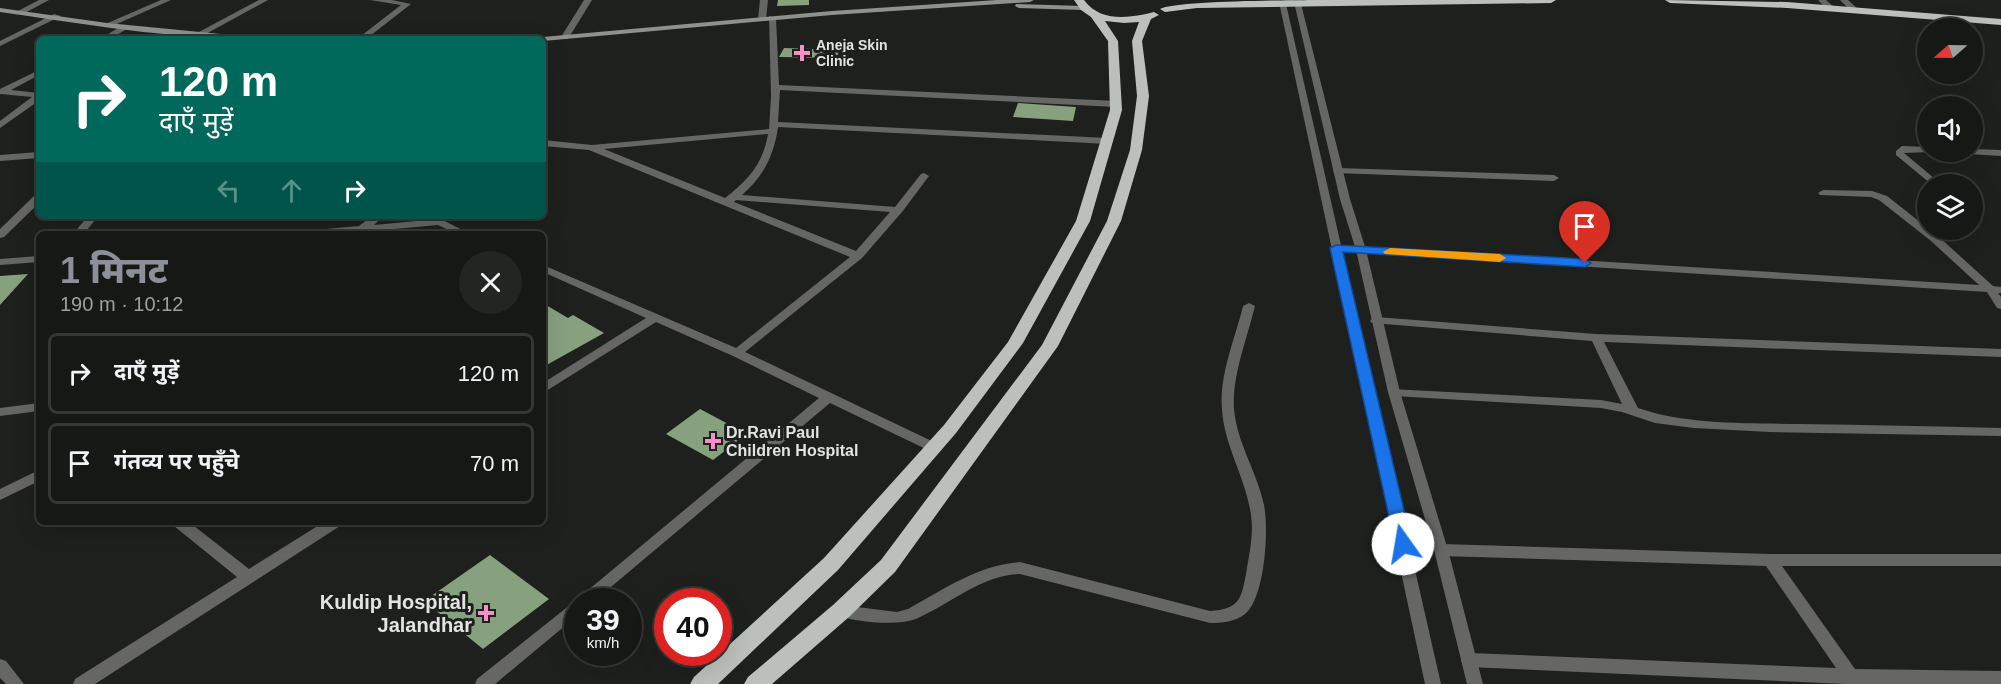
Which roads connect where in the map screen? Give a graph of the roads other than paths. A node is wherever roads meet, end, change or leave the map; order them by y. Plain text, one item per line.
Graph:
1 (45, 0) edge
2 (167, 0) edge
3 (264, 0) edge
4 (374, 0) edge
5 (588, 0) edge
6 (764, 0) edge
7 (1030, 0) edge
8 (1551, 0) edge
9 (1670, 0) edge
10 (1791, 0) edge
11 (1860, 0) edge
12 (395, 1) edge
13 (956, 4) junction
14 (1165, 4) edge
15 (1282, 4) junction
16 (1297, 4) junction
17 (1826, 4) edge
18 (1849, 5) edge
19 (1086, 8) edge
20 (1892, 8) junction
21 (0, 10) edge
22 (20, 12) junction
23 (57, 16) junction
24 (2001, 16) edge
25 (1146, 18) junction
26 (767, 19) junction
27 (2001, 22) edge
28 (107, 25) junction
29 (126, 27) junction
30 (201, 33) junction
31 (110, 36) edge
32 (226, 36) edge
33 (365, 36) edge
34 (565, 37) junction
35 (546, 39) edge
36 (0, 44) edge
37 (36, 74) edge
38 (774, 87) junction
39 (36, 95) edge
40 (36, 97) edge
41 (1116, 104) junction
42 (0, 125) edge
43 (773, 128) junction
44 (1108, 141) junction
45 (546, 143) edge
46 (591, 147) junction
47 (1917, 150) edge
48 (1983, 152) edge
49 (2001, 153) edge
50 (36, 155) edge
51 (0, 158) edge
52 (1338, 171) junction
53 (1924, 174) edge
54 (924, 176) dead end
55 (1554, 178) dead end
56 (1823, 193) dead end
57 (36, 200) edge
58 (730, 200) junction
59 (898, 210) junction
60 (90, 219) edge
61 (374, 219) edge
62 (433, 219) edge
63 (362, 229) junction
64 (80, 231) edge
65 (339, 231) edge
66 (459, 231) edge
67 (0, 235) edge
68 (1336, 248) junction
69 (1361, 250) junction
70 (858, 256) junction
71 (36, 259) edge
72 (0, 262) edge
73 (546, 269) edge
74 (1996, 289) edge
75 (1249, 306) dead end
76 (2001, 306) edge
77 (655, 317) junction
78 (1376, 321) junction
79 (1596, 338) junction
80 (2001, 352) edge
81 (737, 353) junction
82 (546, 387) edge
83 (1394, 392) junction
84 (827, 398) junction
85 (36, 407) edge
86 (1632, 410) junction
87 (0, 412) edge
88 (2001, 432) edge
89 (933, 447) junction
90 (36, 477) edge
91 (0, 495) edge
92 (183, 525) edge
93 (330, 525) edge
94 (1441, 550) junction
95 (1770, 560) junction
96 (2001, 560) edge
97 (248, 577) junction
98 (599, 588) edge
99 (842, 611) junction
100 (564, 617) edge
101 (1469, 660) junction
102 (0, 666) edge
103 (2001, 678) edge
104 (1853, 680) edge
105 (16, 684) edge
106 (81, 684) edge
107 (483, 684) edge
108 (702, 684) edge
109 (756, 684) edge
110 (1433, 684) edge
111 (1475, 684) edge

1 - 22 street
2 - 28 street
3 - 30 street
4 - 12 street
5 - 34 street
6 - 26 street
7 - 13 main road
8 - 16 highway
9 - 17 highway
10 - 17 highway
11 - 20 highway
12 - 33 street
13 - 19 main road
13 - 26 main road
14 - 15 highway
14 - 25 highway
15 - 16 highway
15 - 68 street
16 - 52 street
17 - 18 highway
18 - 20 highway
18 - 27 highway
19 - 25 highway
19 - 41 highway
20 - 24 highway
21 - 22 main road
22 - 23 main road
23 - 28 main road
23 - 36 street
25 - 99 highway
26 - 34 main road
26 - 38 street
28 - 29 main road
29 - 30 main road
29 - 31 street
30 - 32 main road
34 - 35 main road
37 - 39 street
38 - 41 street
38 - 43 street
40 - 42 street
41 - 44 highway
43 - 44 street
43 - 46 street
43 - 58 street
44 - 89 highway
45 - 46 street
46 - 58 street
47 - 53 street
48 - 49 street
50 - 51 street
52 - 55 street
52 - 69 street
54 - 59 street
56 - 74 street
57 - 67 street
58 - 59 street
58 - 70 street
59 - 70 street
60 - 64 street
61 - 63 street
62 - 63 street
62 - 66 street
63 - 65 street
68 - 69 street
68 - 110 street
69 - 74 street
69 - 78 street
70 - 81 street
71 - 72 street
73 - 77 street
74 - 76 street
75 - 99 street
77 - 81 street
77 - 82 street
78 - 79 street
78 - 83 street
79 - 80 street
79 - 86 street
81 - 84 street
83 - 86 street
83 - 94 street
84 - 89 street
84 - 98 street
85 - 87 street
86 - 88 street
89 - 108 highway
90 - 91 street
92 - 97 street
93 - 97 street
94 - 95 street
94 - 101 street
95 - 96 street
95 - 104 street
97 - 106 street
99 - 109 highway
100 - 107 street
101 - 104 street
101 - 111 street
102 - 105 street
103 - 104 street

